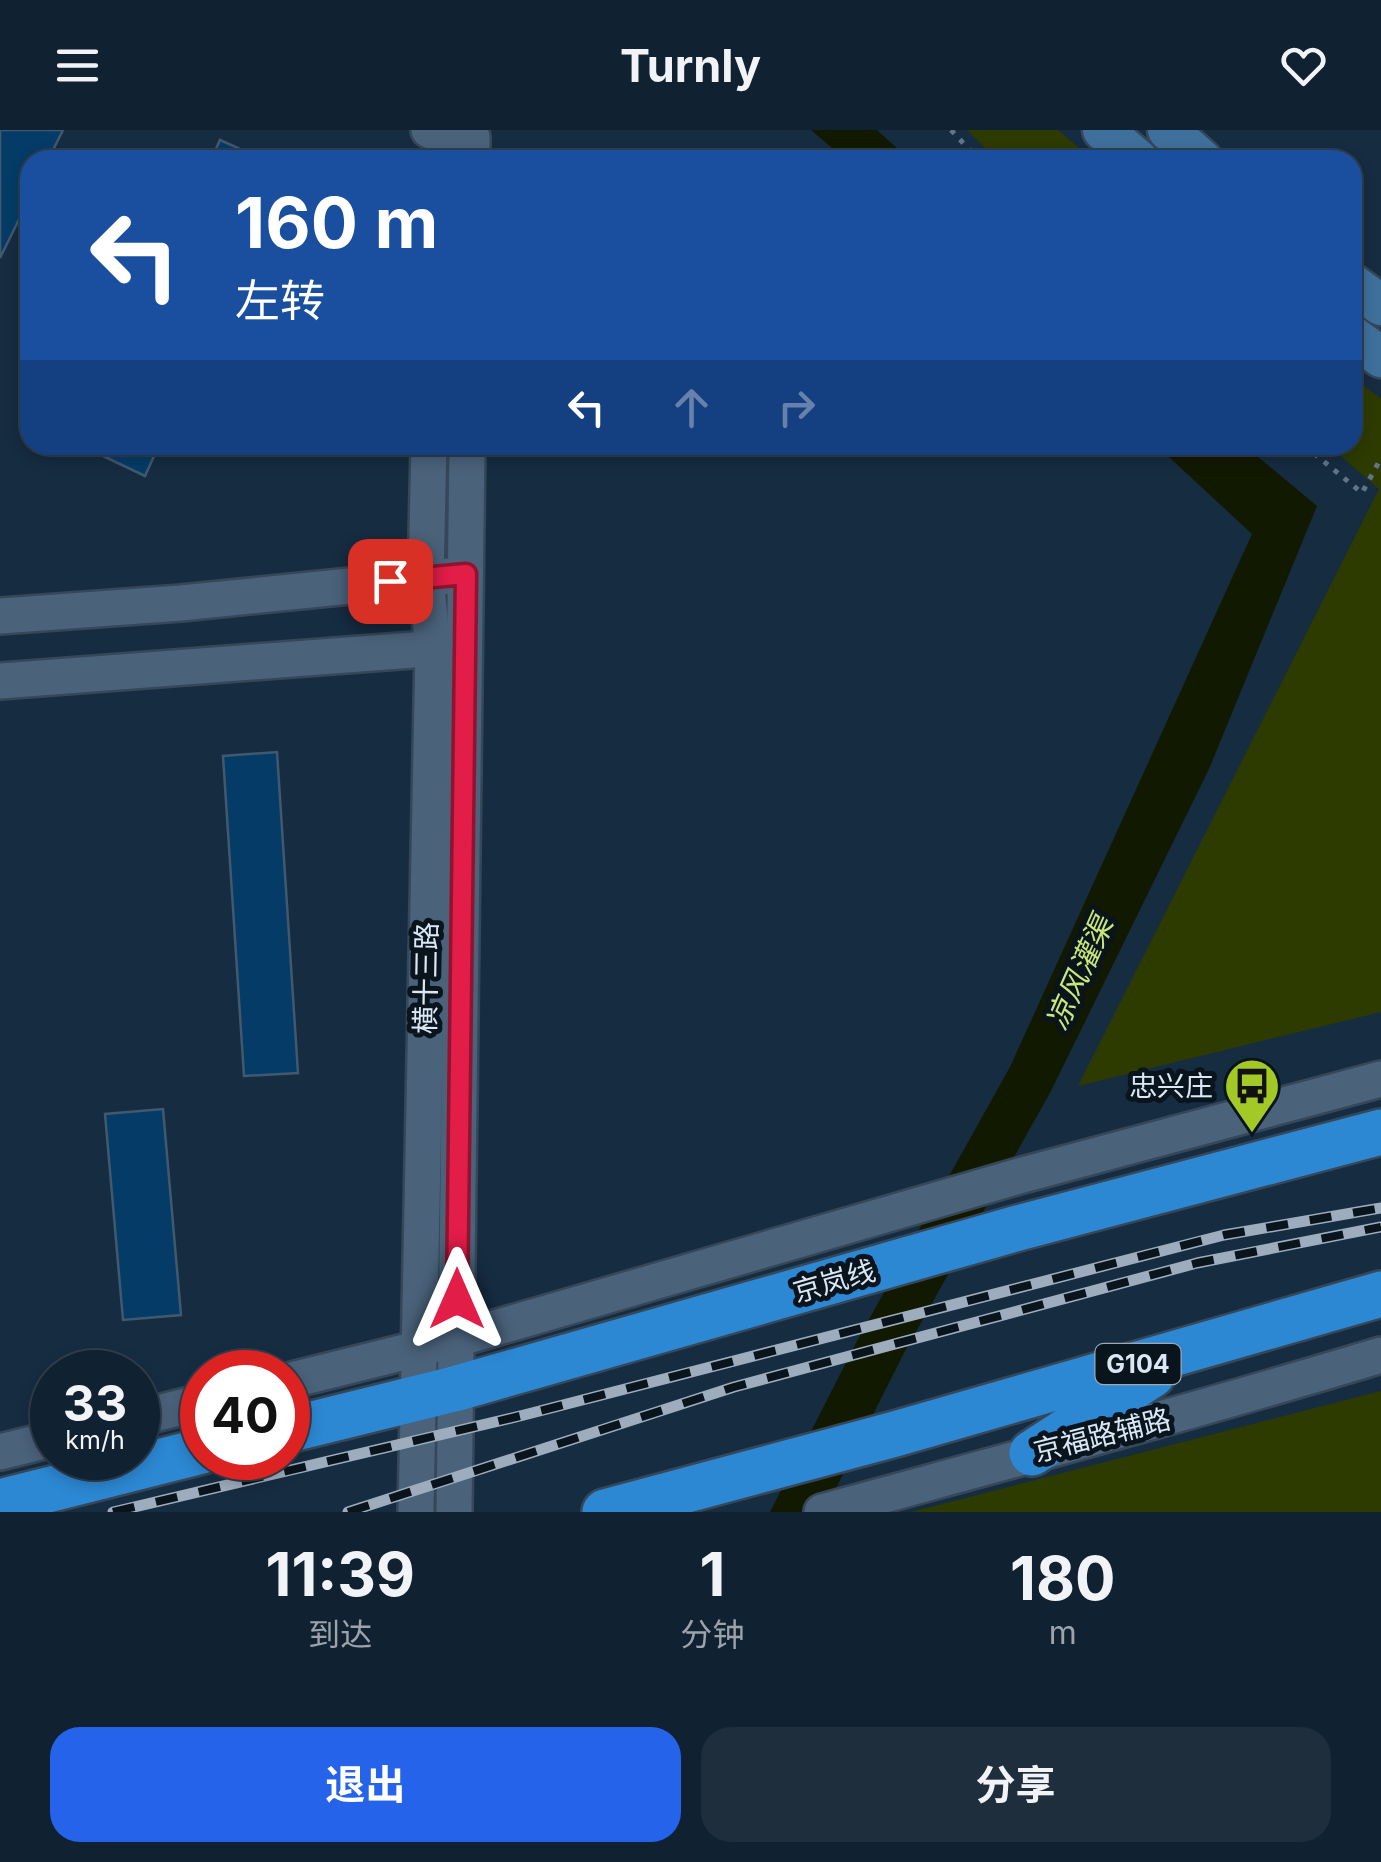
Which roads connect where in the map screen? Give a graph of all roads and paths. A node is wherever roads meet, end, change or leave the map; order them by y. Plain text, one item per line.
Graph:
1 (951, 130) edge
2 (1103, 130) edge
3 (1168, 130) edge
4 (970, 150) edge
5 (1126, 150) edge
6 (1191, 150) edge
7 (430, 455) edge
8 (468, 455) edge
9 (1316, 455) edge
10 (1381, 458) edge
11 (466, 574) junction
12 (426, 578) junction
13 (0, 616) edge
14 (448, 648) junction
15 (0, 681) edge
16 (1381, 1078) edge
17 (1381, 1132) edge
18 (1381, 1294) edge
19 (457, 1339) junction
20 (420, 1348) junction
21 (1195, 1348) junction
22 (1381, 1355) edge
23 (310, 1376) edge
24 (436, 1393) junction
25 (310, 1424) edge
26 (30, 1444) edge
27 (0, 1452) edge
28 (1032, 1453) junction
29 (180, 1457) edge
30 (0, 1502) edge
31 (416, 1512) edge
32 (454, 1512) edge
33 (605, 1512) edge
34 (822, 1512) edge

1 - 4 path
2 - 5 main road
3 - 6 main road
7 - 12 street, 横十三路
8 - 11 street, 横十三路
9 - 10 path
11 - 12 street
11 - 14 street, 横十三路
12 - 13 street
12 - 14 street, 横十三路
14 - 15 street
14 - 19 street, 横十三路
14 - 20 street, 横十三路
16 - 19 street
17 - 24 highway, 京岚线
18 - 21 highway, G104
19 - 20 street
19 - 24 street, 横十三路
20 - 23 street
20 - 24 street, 横十三路
21 - 28 highway
21 - 33 highway, G104
22 - 28 street, 京福路辅路
24 - 25 highway, 京岚线
24 - 31 street, 横十三路
24 - 32 street, 横十三路
26 - 27 street
28 - 34 street, 京福路辅路
29 - 30 highway

